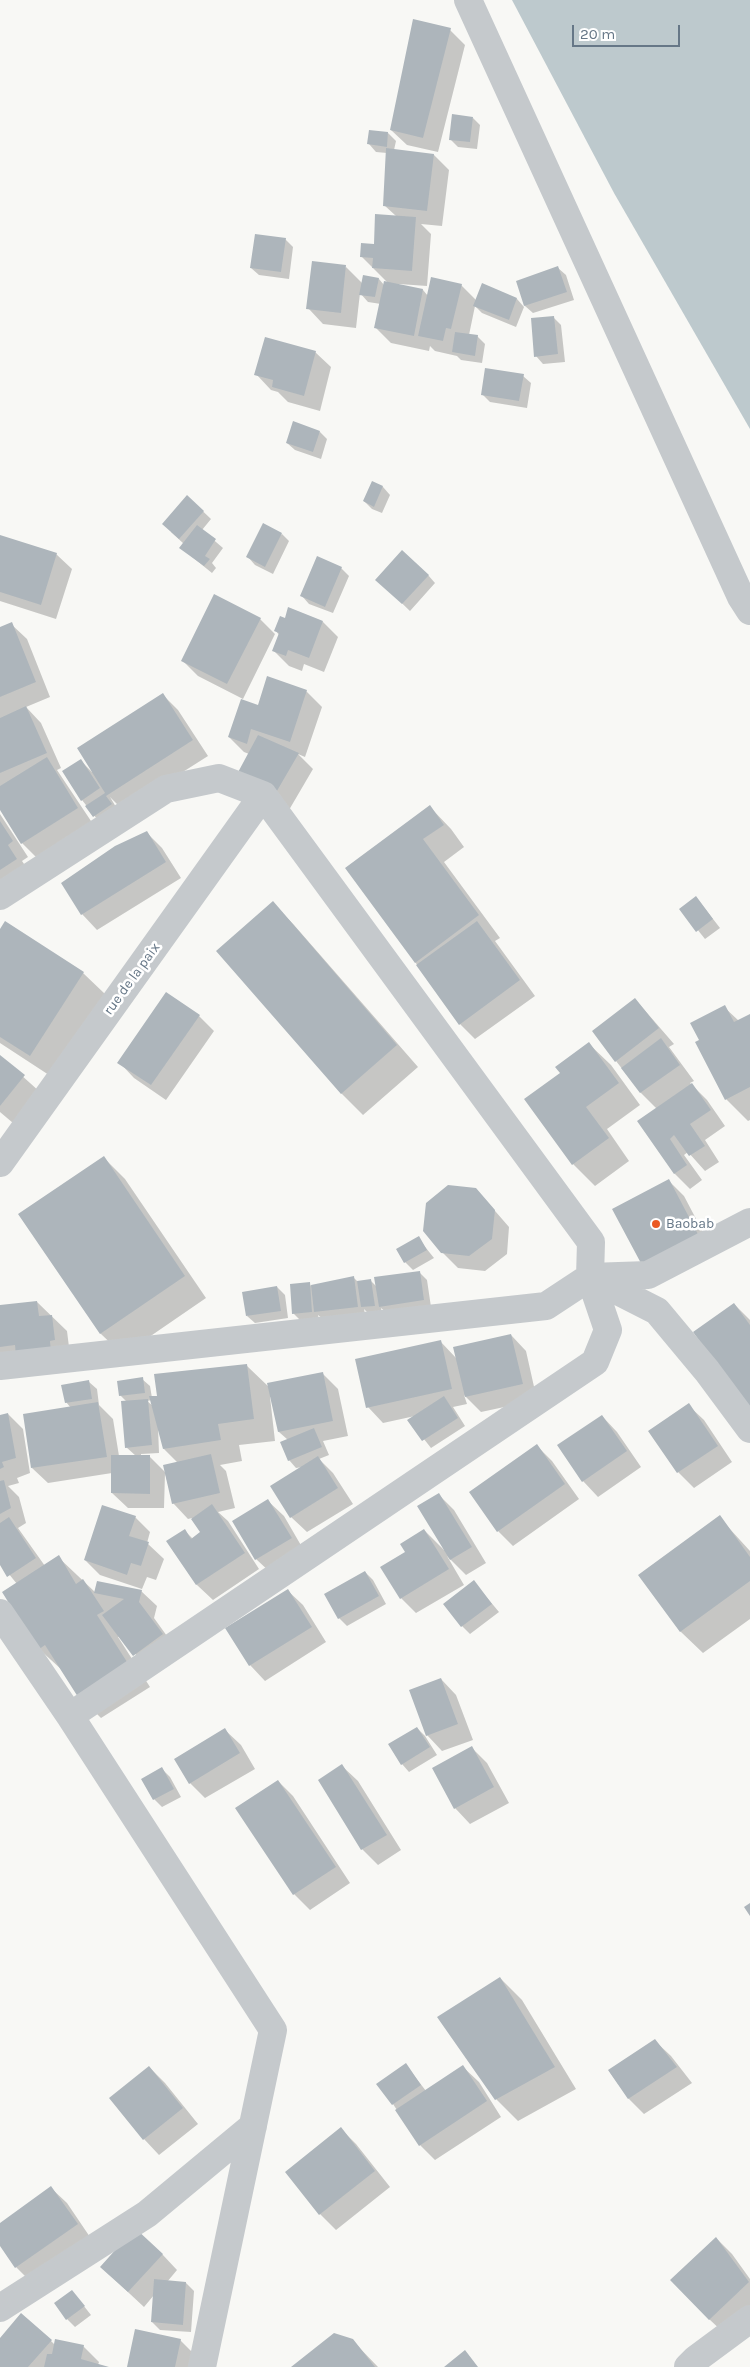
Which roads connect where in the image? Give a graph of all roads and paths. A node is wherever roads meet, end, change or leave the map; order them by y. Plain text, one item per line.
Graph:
1 (468, 0) edge
2 (750, 612) edge
3 (263, 795) junction
4 (0, 896) edge
5 (0, 1164) edge
6 (750, 1222) edge
7 (590, 1278) junction
8 (0, 1366) edge
9 (750, 1429) edge
10 (0, 1613) edge
11 (70, 1716) junction
12 (253, 2126) junction
13 (0, 2308) edge
14 (750, 2319) edge
15 (202, 2367) edge
16 (688, 2367) edge

1 - 2 street
3 - 4 street
3 - 5 street, rue de la paix
3 - 7 street
6 - 7 street
7 - 8 street
7 - 9 street
7 - 11 street
10 - 11 street
11 - 12 street
12 - 13 street
12 - 15 street
14 - 16 street

